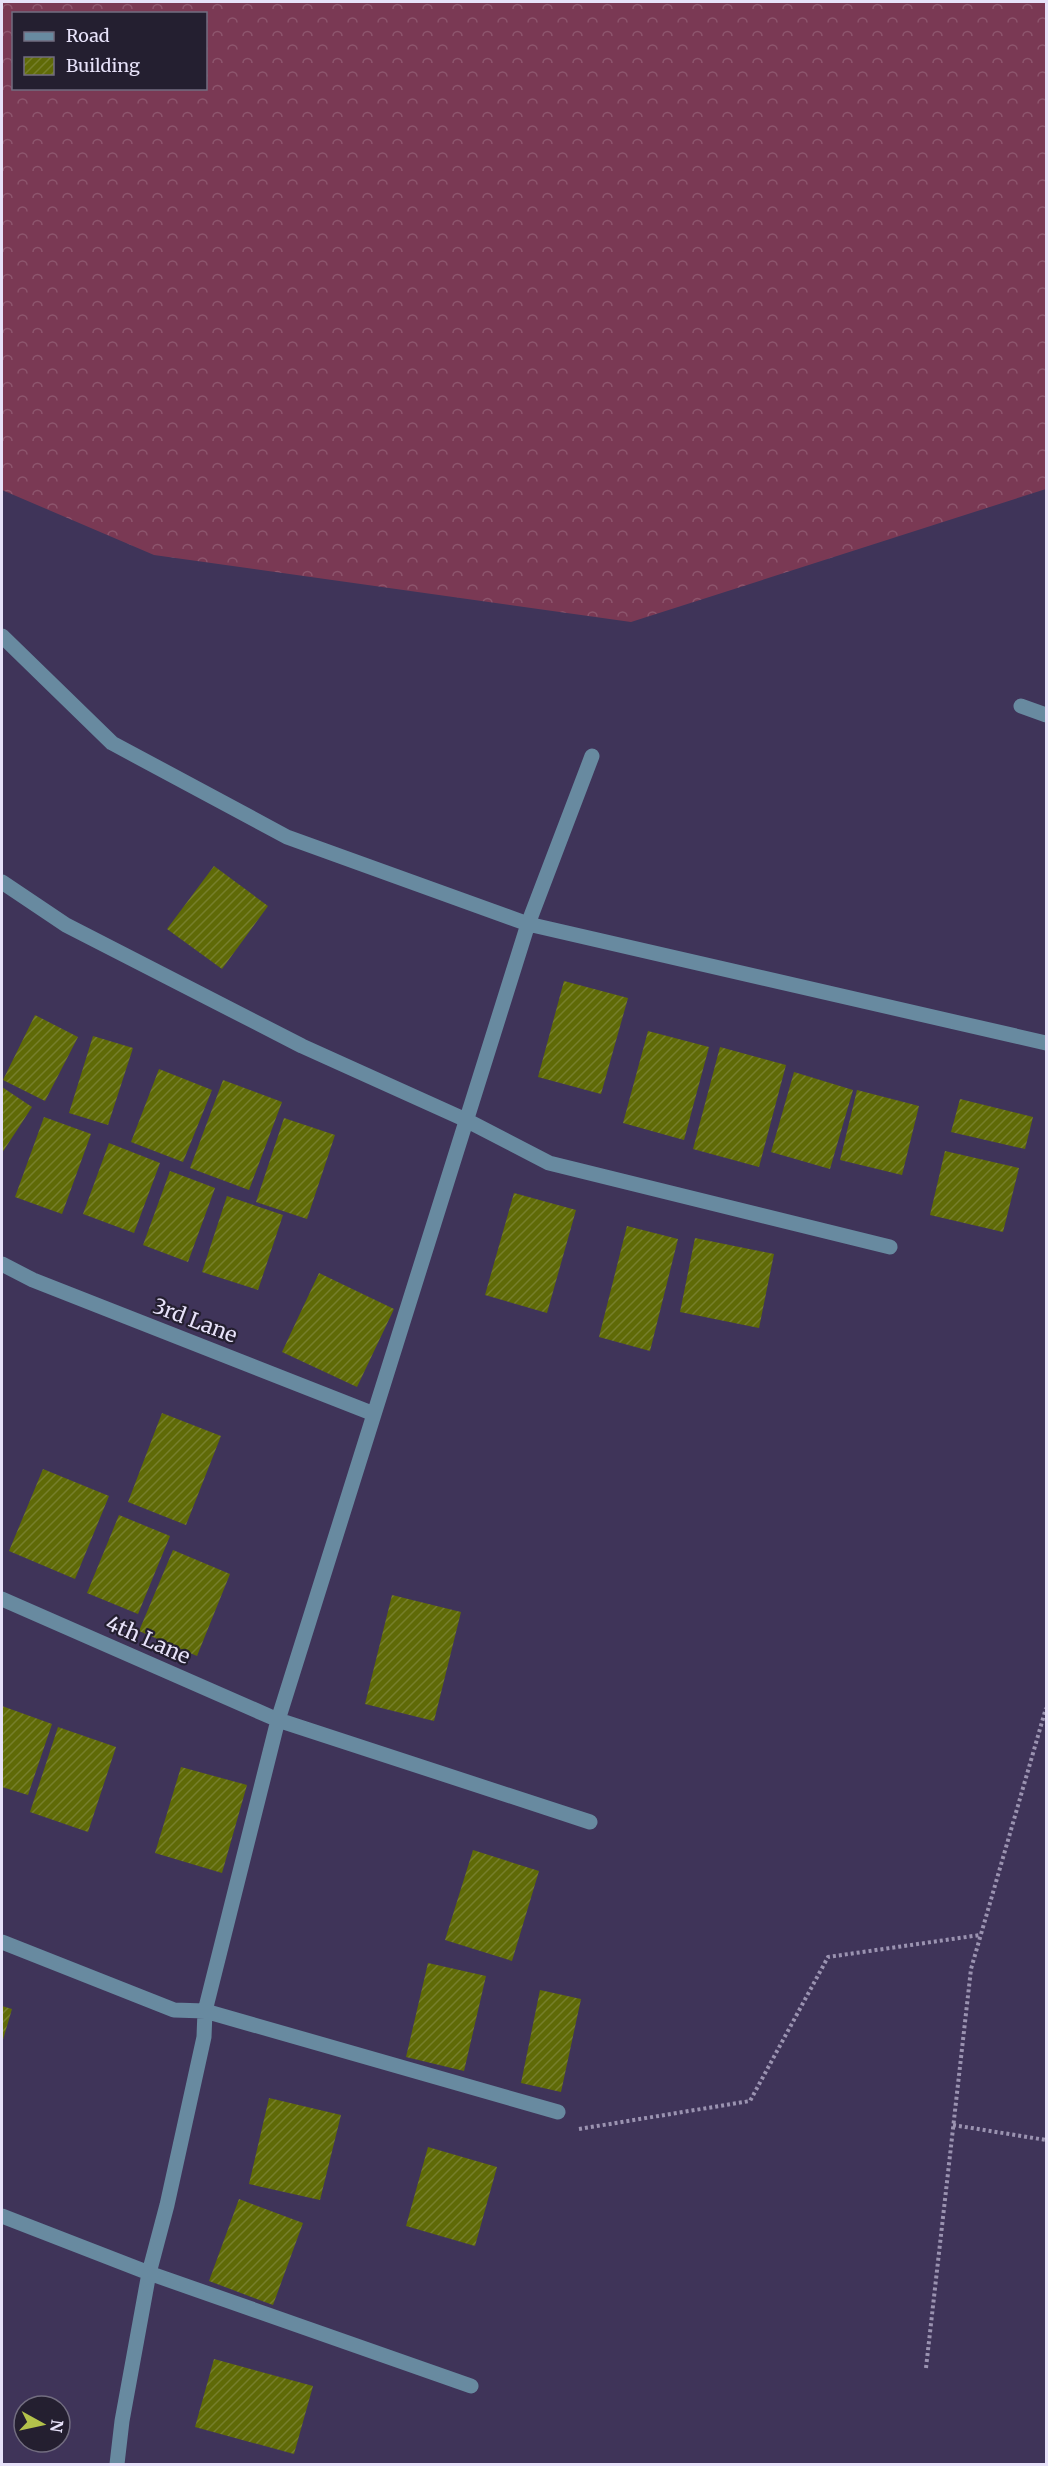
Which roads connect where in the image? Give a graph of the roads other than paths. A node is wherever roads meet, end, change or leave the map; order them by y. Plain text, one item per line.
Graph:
1 (2, 636) edge
2 (1020, 706) dead end
3 (1047, 715) edge
4 (592, 756) dead end
5 (2, 882) edge
6 (528, 924) junction
7 (1047, 1043) edge
8 (466, 1120) junction
9 (890, 1247) dead end
10 (2, 1264) edge
11 (374, 1414) junction
12 (2, 1599) edge
13 (278, 1720) junction
14 (590, 1822) dead end
15 (2, 1942) edge
16 (206, 2011) junction
17 (558, 2112) dead end
18 (2, 2216) edge
19 (149, 2273) junction
20 (471, 2386) dead end
21 (117, 2464) edge

1 - 6 street
2 - 3 street
4 - 6 street
5 - 8 street
6 - 7 street
6 - 8 street
8 - 9 street
8 - 11 street
10 - 11 street, 3rd Lane
11 - 13 street
12 - 13 street, 4th Lane
13 - 14 street, 4th Lane
13 - 16 street
15 - 16 street
16 - 17 street
16 - 19 street
18 - 19 street
19 - 20 street
19 - 21 street

